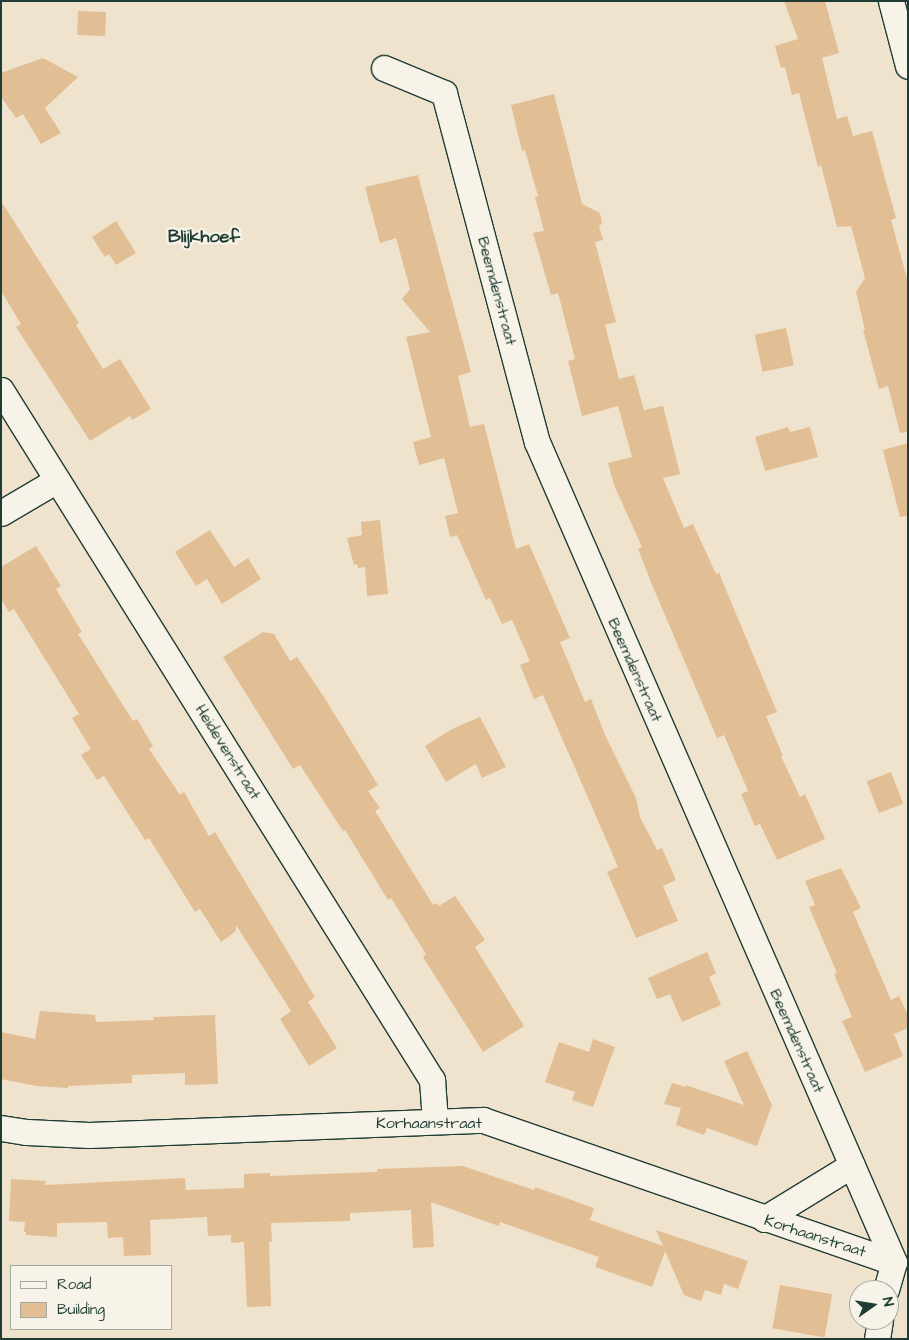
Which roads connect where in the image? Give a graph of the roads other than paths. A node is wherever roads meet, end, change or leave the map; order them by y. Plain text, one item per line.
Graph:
1 (891, 1) edge
2 (908, 66) edge
3 (384, 68) dead end
4 (1, 390) edge
5 (57, 480) junction
6 (1, 513) edge
7 (435, 1121) junction
8 (1, 1128) edge
9 (852, 1165) junction
10 (764, 1219) junction
11 (901, 1257) edge
12 (891, 1280) edge

1 - 2 street
3 - 9 street, Beemdenstraat
4 - 5 street, Heidevenstraat
5 - 6 street
5 - 7 street, Heidevenstraat
7 - 8 street, Korhaanstraat
7 - 10 street, Korhaanstraat
9 - 10 street
9 - 11 street, Beemdenstraat
10 - 11 street, Korhaanstraat
11 - 12 street

